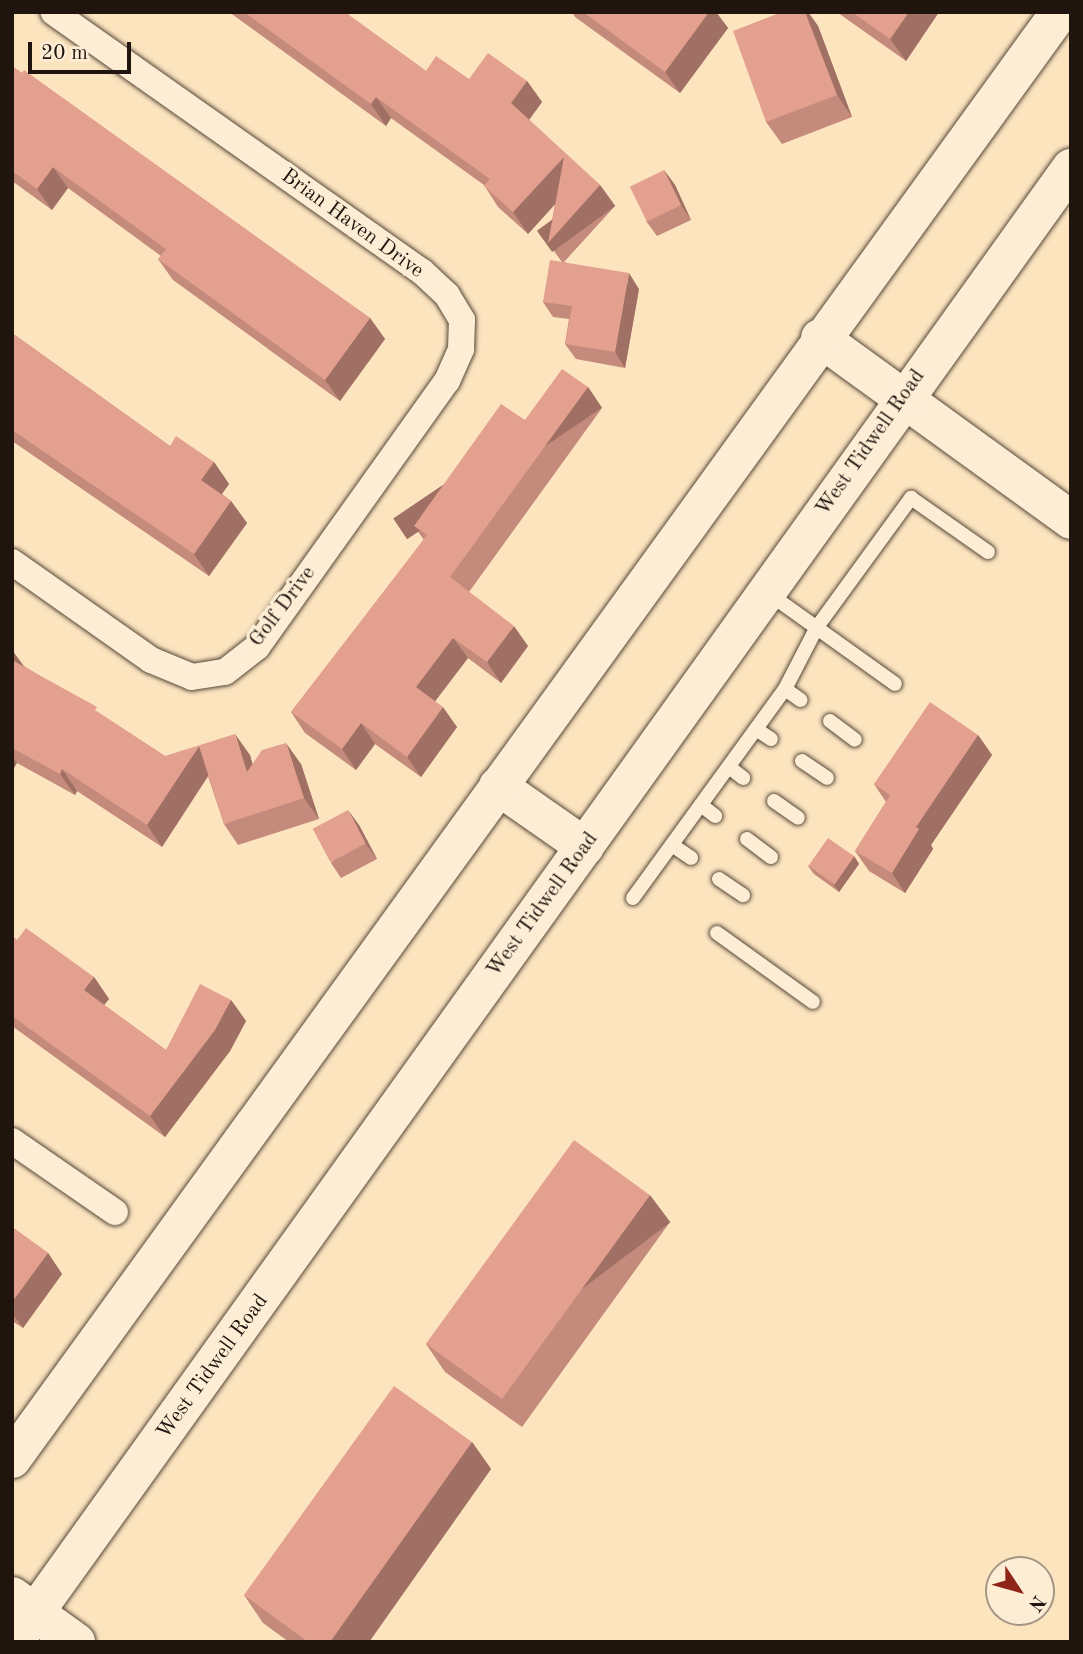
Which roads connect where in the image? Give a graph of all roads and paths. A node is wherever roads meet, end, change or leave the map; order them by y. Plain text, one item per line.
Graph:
1 (53, 12) edge
2 (1060, 12) edge
3 (1071, 168) edge
4 (820, 338) junction
5 (902, 399) junction
6 (357, 506) joint
7 (1068, 511) edge
8 (988, 552) dead end
9 (12, 562) edge
10 (766, 591) junction
11 (817, 627) junction
12 (895, 684) dead end
13 (785, 688) junction
14 (801, 700) dead end
15 (830, 721) dead end
16 (757, 729) junction
17 (771, 739) dead end
18 (855, 740) dead end
19 (802, 761) dead end
20 (729, 767) junction
21 (743, 778) dead end
22 (827, 778) dead end
23 (498, 786) junction
24 (774, 801) dead end
25 (701, 805) junction
26 (715, 816) dead end
27 (798, 818) dead end
28 (747, 839) dead end
29 (672, 845) junction
30 (585, 847) junction
31 (771, 857) dead end
32 (691, 858) dead end
33 (719, 879) dead end
34 (743, 895) dead end
35 (633, 898) dead end
36 (717, 933) dead end
37 (813, 1002) dead end
38 (12, 1141) edge
39 (115, 1212) dead end
40 (12, 1459) edge
41 (20, 1617) edge
42 (76, 1642) edge

1 - 6 street, Brian Haven Drive
2 - 4 main road
3 - 5 main road, West Tidwell Road
4 - 5 main road
4 - 23 main road
5 - 7 main road
5 - 10 main road, West Tidwell Road
6 - 9 street, Golf Drive
8 - 11 lane
10 - 11 lane
10 - 30 main road, West Tidwell Road
11 - 12 lane
11 - 13 lane
13 - 14 lane
13 - 16 lane
15 - 18 lane
16 - 17 lane
16 - 20 lane
19 - 22 lane
20 - 21 lane
20 - 25 lane
23 - 30 main road
23 - 40 main road
24 - 27 lane
25 - 26 lane
25 - 29 lane
28 - 31 lane
29 - 32 lane
29 - 35 lane
30 - 41 main road, West Tidwell Road
33 - 34 lane
36 - 37 lane
38 - 39 street
41 - 42 main road

